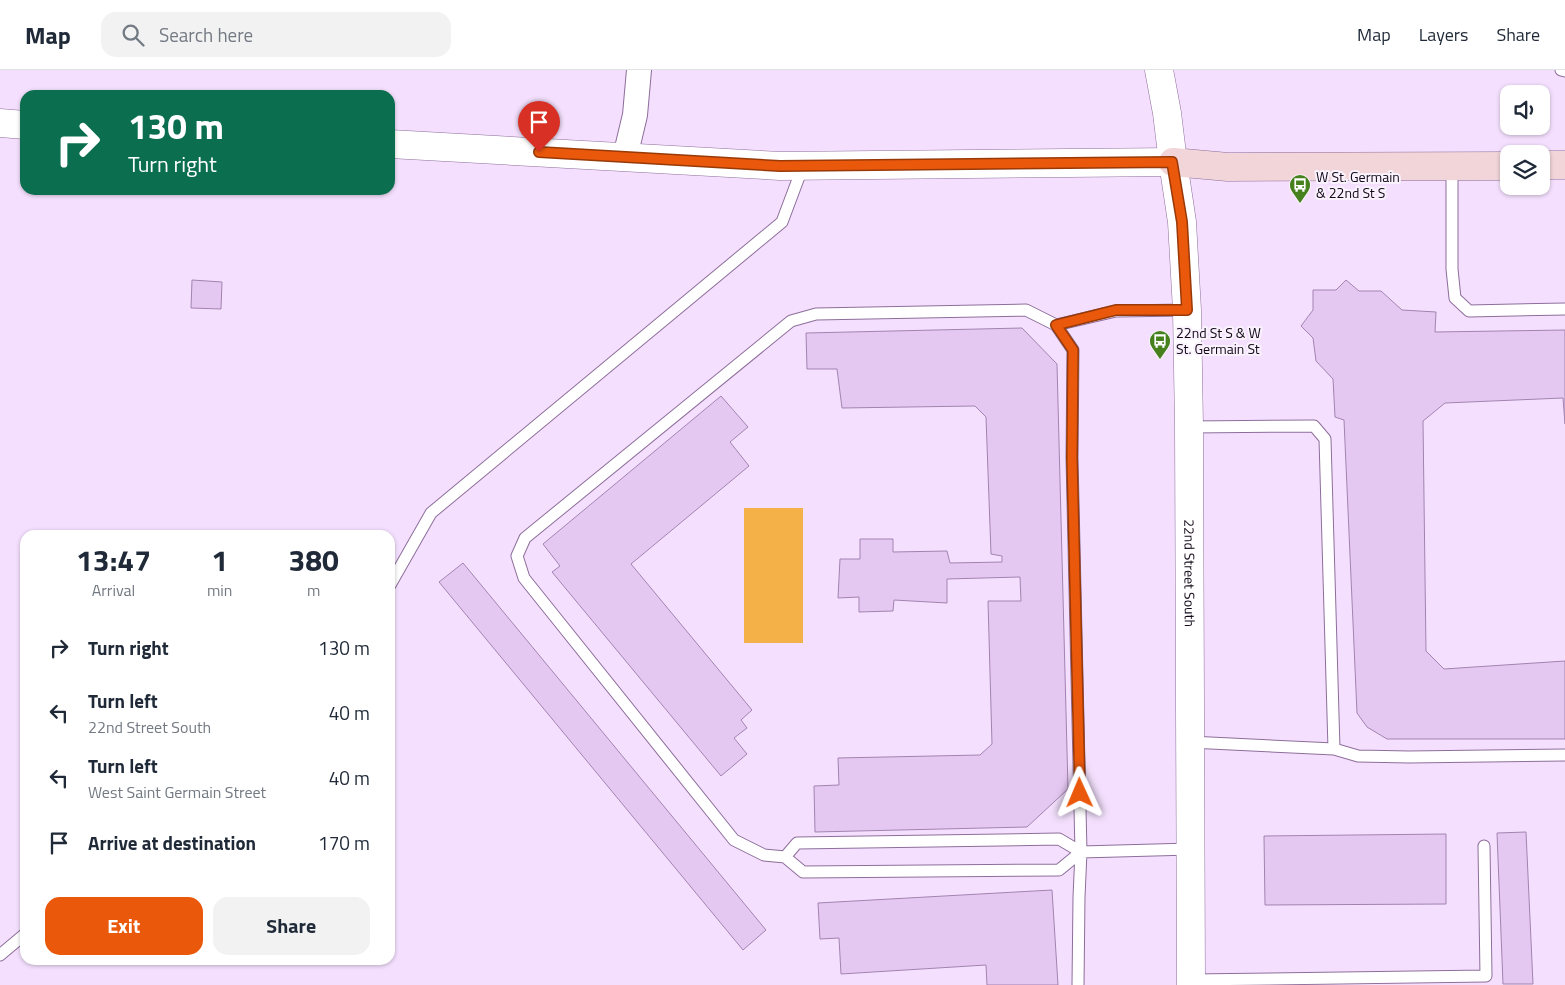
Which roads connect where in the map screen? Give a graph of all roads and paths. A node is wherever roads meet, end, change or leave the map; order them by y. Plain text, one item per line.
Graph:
1 (639, 70) edge
2 (1158, 70) edge
3 (0, 123) edge
4 (20, 124) edge
5 (395, 144) edge
6 (625, 157) junction
7 (1172, 162) junction
8 (1550, 165) edge
9 (1565, 165) edge
10 (803, 166) junction
11 (1452, 166) junction
12 (1500, 166) edge
13 (1565, 309) edge
14 (1187, 310) junction
15 (1056, 325) junction
16 (1189, 427) junction
17 (395, 576) edge
18 (1190, 742) junction
19 (1334, 749) junction
20 (1565, 754) edge
21 (1484, 846) dead end
22 (1191, 849) junction
23 (1081, 852) junction
24 (785, 857) junction
25 (20, 938) edge
26 (0, 955) edge
27 (1487, 981) edge
28 (1191, 983) edge
29 (1078, 985) edge

1 - 6 street
2 - 7 street, 22nd Street South
3 - 4 street
5 - 6 street
6 - 10 street
7 - 10 street
7 - 11 main road
7 - 14 street, 22nd Street South
8 - 9 main road
10 - 17 lane
11 - 12 main road
11 - 13 lane
14 - 15 lane
14 - 16 street, 22nd Street South
15 - 23 lane
15 - 24 lane
16 - 18 street, 22nd Street South
16 - 19 lane
18 - 19 lane
18 - 22 street, 22nd Street South
19 - 20 lane
21 - 27 lane
22 - 23 lane
22 - 28 street, 22nd Street South
23 - 24 lane
23 - 24 lane
23 - 29 lane
25 - 26 lane
27 - 28 lane

